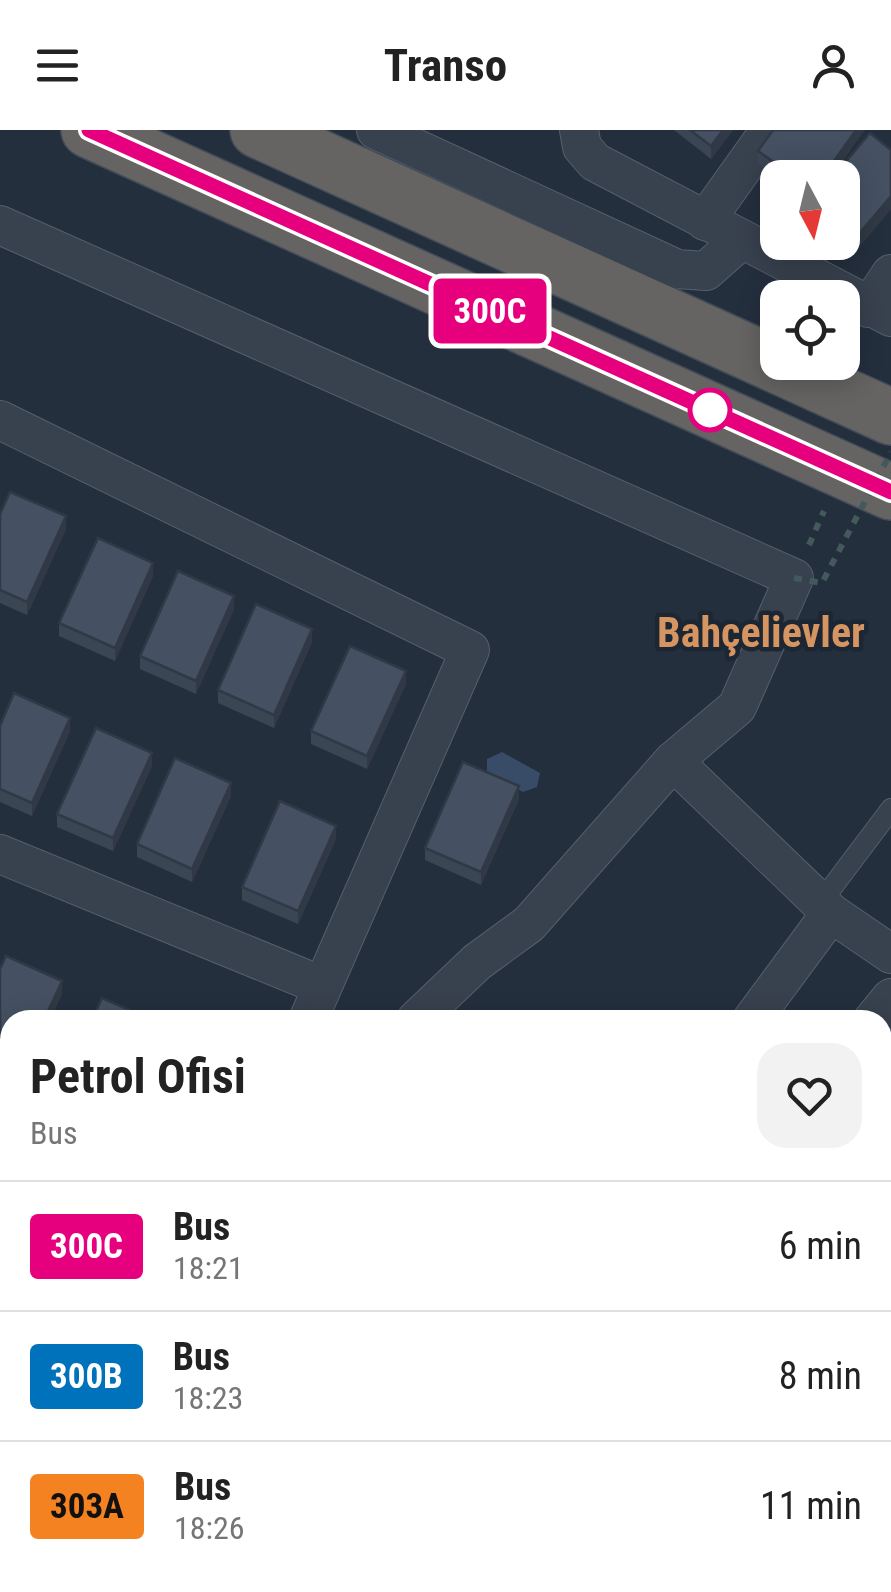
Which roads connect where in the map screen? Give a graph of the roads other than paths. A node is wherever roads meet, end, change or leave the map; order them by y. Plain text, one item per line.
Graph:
1 (89, 130) edge
2 (258, 130) edge
3 (376, 130) edge
4 (579, 130) edge
5 (770, 130) edge
6 (704, 222) junction
7 (0, 225) edge
8 (741, 240) junction
9 (891, 274) edge
10 (879, 312) edge
11 (891, 417) edge
12 (0, 420) edge
13 (867, 461) edge
14 (891, 492) edge
15 (673, 761) junction
16 (891, 809) edge
17 (0, 854) edge
18 (826, 908) junction
19 (891, 954) edge
20 (314, 1002) edge
21 (427, 1010) edge
22 (759, 1010) edge

1 - 13 highway
2 - 11 highway
3 - 8 street
4 - 6 street
5 - 6 street
6 - 8 street
7 - 15 street
8 - 10 street
9 - 10 street
12 - 20 street
13 - 14 highway
15 - 18 street
15 - 21 street
16 - 18 lane
17 - 20 street
18 - 19 street
18 - 22 street

